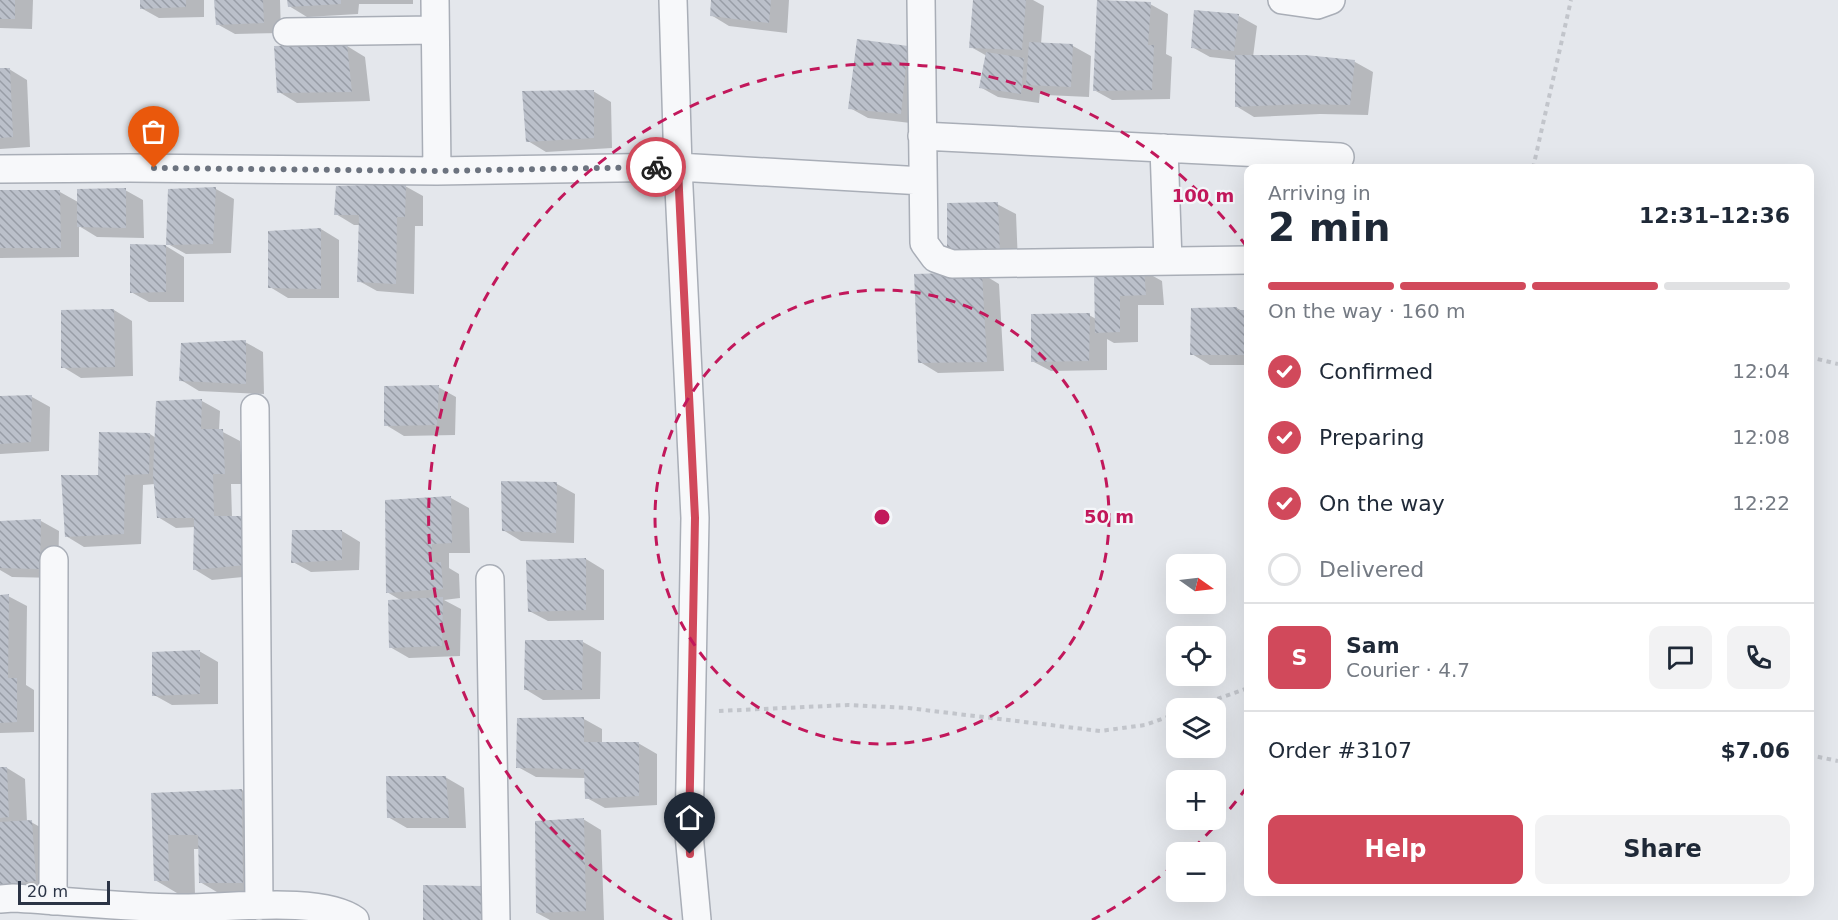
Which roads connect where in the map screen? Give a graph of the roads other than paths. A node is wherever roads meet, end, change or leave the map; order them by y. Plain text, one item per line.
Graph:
1 (435, 0) edge
2 (674, 0) edge
3 (921, 0) edge
4 (1282, 0) edge
5 (1331, 0) edge
6 (435, 30) junction
7 (287, 32) dead end
8 (922, 136) junction
9 (1164, 148) junction
10 (1340, 158) dead end
11 (678, 167) junction
12 (0, 169) edge
13 (437, 171) junction
14 (923, 181) junction
15 (1244, 260) edge
16 (1168, 261) junction
17 (255, 408) dead end
18 (54, 561) dead end
19 (490, 579) dead end
20 (0, 899) edge
21 (53, 901) junction
22 (260, 906) junction
23 (119, 912) edge
24 (355, 920) edge
25 (496, 920) edge
26 (697, 920) edge

1 - 6 street
2 - 11 street
3 - 8 street
4 - 5 street
6 - 7 street
6 - 13 street
8 - 9 street
8 - 14 street
9 - 10 street
9 - 16 street
11 - 13 street
11 - 14 street
11 - 26 street
12 - 13 street
14 - 16 street
15 - 16 street
17 - 22 street
18 - 21 street
19 - 25 street
20 - 21 street
21 - 23 street
22 - 23 street
22 - 24 street

